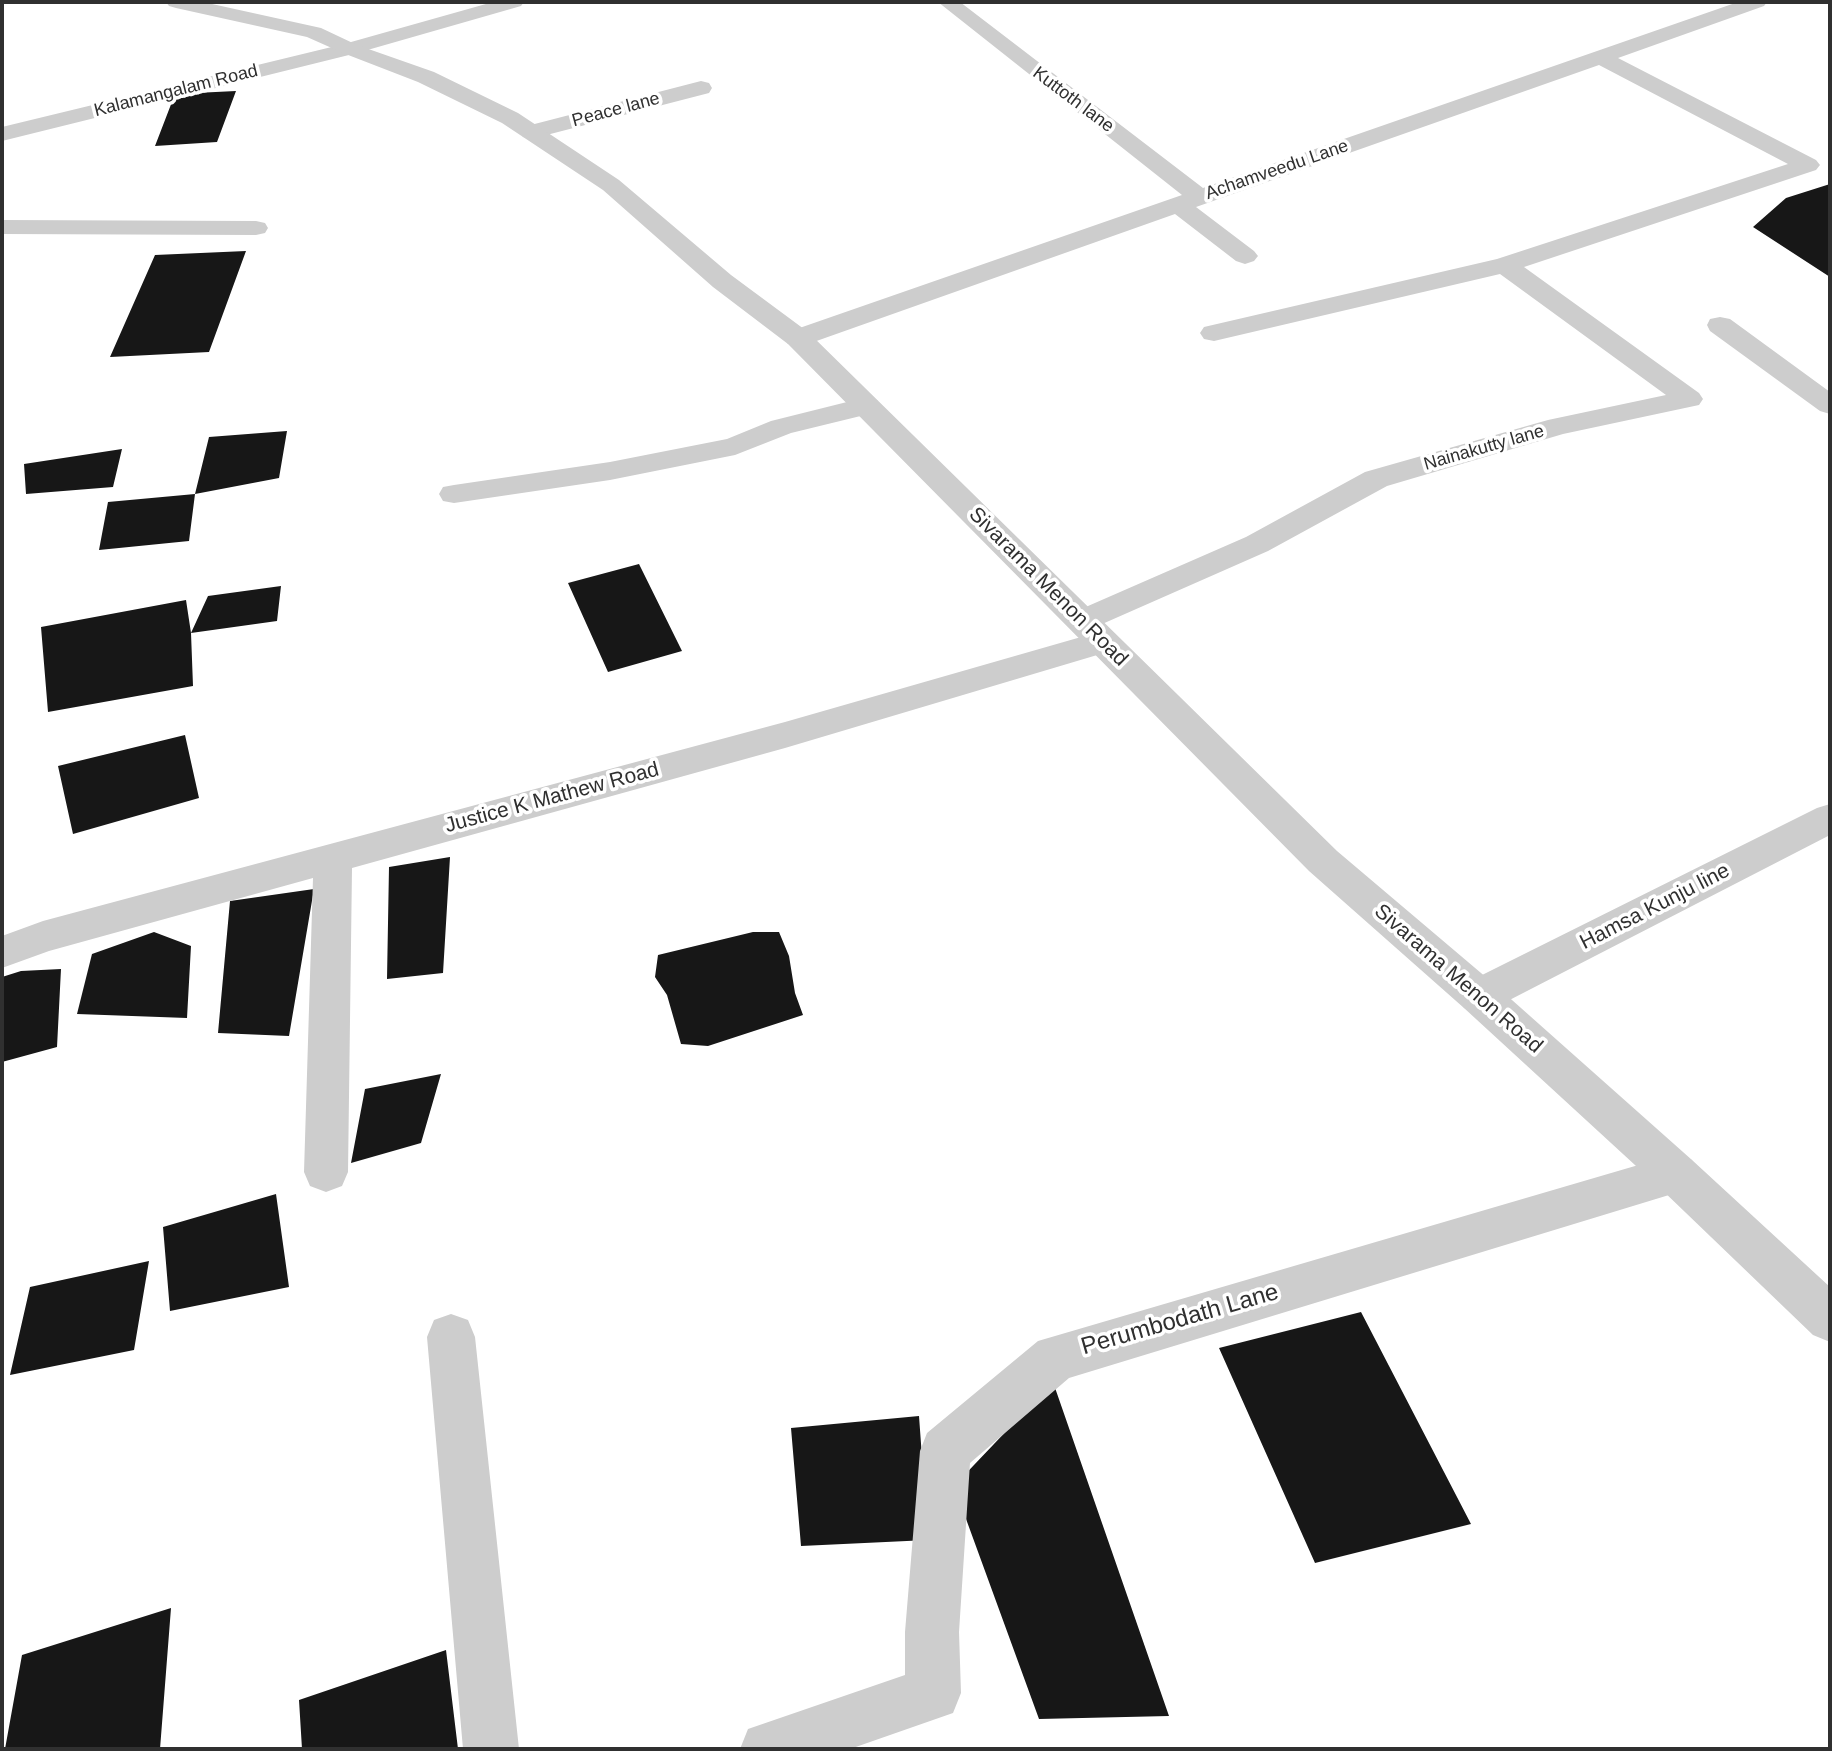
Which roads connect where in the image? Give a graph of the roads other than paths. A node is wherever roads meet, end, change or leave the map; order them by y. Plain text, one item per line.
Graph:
1 (176, 2) edge
2 (514, 2) edge
3 (948, 2) edge
4 (1757, 2) edge
5 (350, 49) junction
6 (1600, 57) junction
7 (701, 88) dead end
8 (531, 132) junction
9 (2, 134) edge
10 (1189, 201) junction
11 (2, 228) edge
12 (257, 228) dead end
13 (1245, 256) dead end
14 (1504, 265) junction
15 (1720, 325) dead end
16 (1214, 333) dead end
17 (798, 338) junction
18 (1830, 405) edge
19 (867, 406) junction
20 (454, 494) dead end
21 (1093, 632) junction
22 (1830, 818) edge
23 (333, 858) junction
24 (2, 952) edge
25 (1479, 996) junction
26 (326, 1172) dead end
27 (1676, 1174) junction
28 (1830, 1319) edge
29 (451, 1337) dead end
30 (491, 1749) edge
31 (768, 1749) edge

1 - 5 street, Sivarama Menon Road
2 - 5 street, Kalamangalam Road
3 - 10 street, Kuttoth lane
4 - 6 street, Achamveedu Lane
5 - 8 street, Sivarama Menon Road
5 - 9 street, Kalamangalam Road
6 - 10 street, Achamveedu Lane
6 - 14 street
7 - 8 street, Peace lane
8 - 17 street, Sivarama Menon Road
10 - 13 street, Kuttoth lane
10 - 17 street, Achamveedu Lane
11 - 12 street
14 - 16 street
14 - 21 street, Nainakutty lane
15 - 18 street
17 - 19 street, Sivarama Menon Road
19 - 20 street
19 - 21 street, Sivarama Menon Road
21 - 23 street, Justice K Mathew Road
21 - 25 street, Sivarama Menon Road
22 - 25 street, Hamsa Kunju line
23 - 24 street, Justice K Mathew Road
23 - 26 street
25 - 27 street, Sivarama Menon Road
27 - 28 street, Sivarama Menon Road
27 - 31 street, Perumbodath Lane
29 - 30 street

